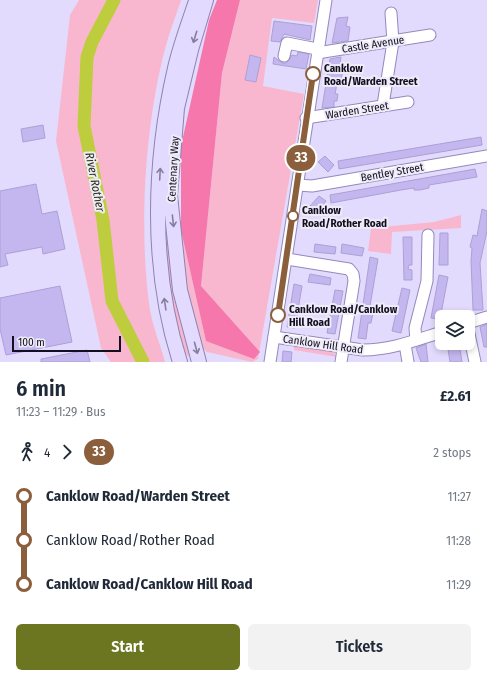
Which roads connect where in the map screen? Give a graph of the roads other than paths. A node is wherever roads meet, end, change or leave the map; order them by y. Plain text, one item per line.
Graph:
1 (196, 0) edge
2 (206, 0) edge
3 (326, 0) edge
4 (391, 13) dead end
5 (430, 35) dead end
6 (393, 42) junction
7 (317, 51) junction
8 (284, 56) dead end
9 (408, 102) dead end
10 (383, 105) junction
11 (306, 118) junction
12 (487, 156) edge
13 (298, 185) junction
14 (428, 235) dead end
15 (287, 259) junction
16 (487, 317) edge
17 (475, 321) edge
18 (435, 334) edge
19 (274, 337) junction
20 (416, 340) junction
21 (405, 344) junction
22 (343, 348) junction
23 (472, 350) edge
24 (181, 360) edge
25 (199, 362) edge
26 (270, 362) edge
27 (341, 362) edge
28 (408, 362) edge
29 (475, 362) edge

24 -> 1 main road, Centenary Way
2 -> 25 main road, Centenary Way
3 - 7 street
4 - 6 street
5 - 6 street, Castle Avenue
6 - 7 street, Castle Avenue
6 - 10 street
7 - 8 street, Castle Avenue
7 - 11 street
9 - 10 street, Warden Street
10 - 11 street, Warden Street
11 - 13 street
12 - 13 street, Bentley Street
13 - 15 street
14 - 20 street
15 - 19 street
15 - 22 street
16 - 17 street
18 - 20 street, Canklow Hill Road
19 - 22 street, Canklow Hill Road
19 - 26 street
20 - 21 street, Canklow Hill Road
21 - 22 street, Canklow Hill Road
21 - 28 street
22 - 27 street
23 - 29 street

